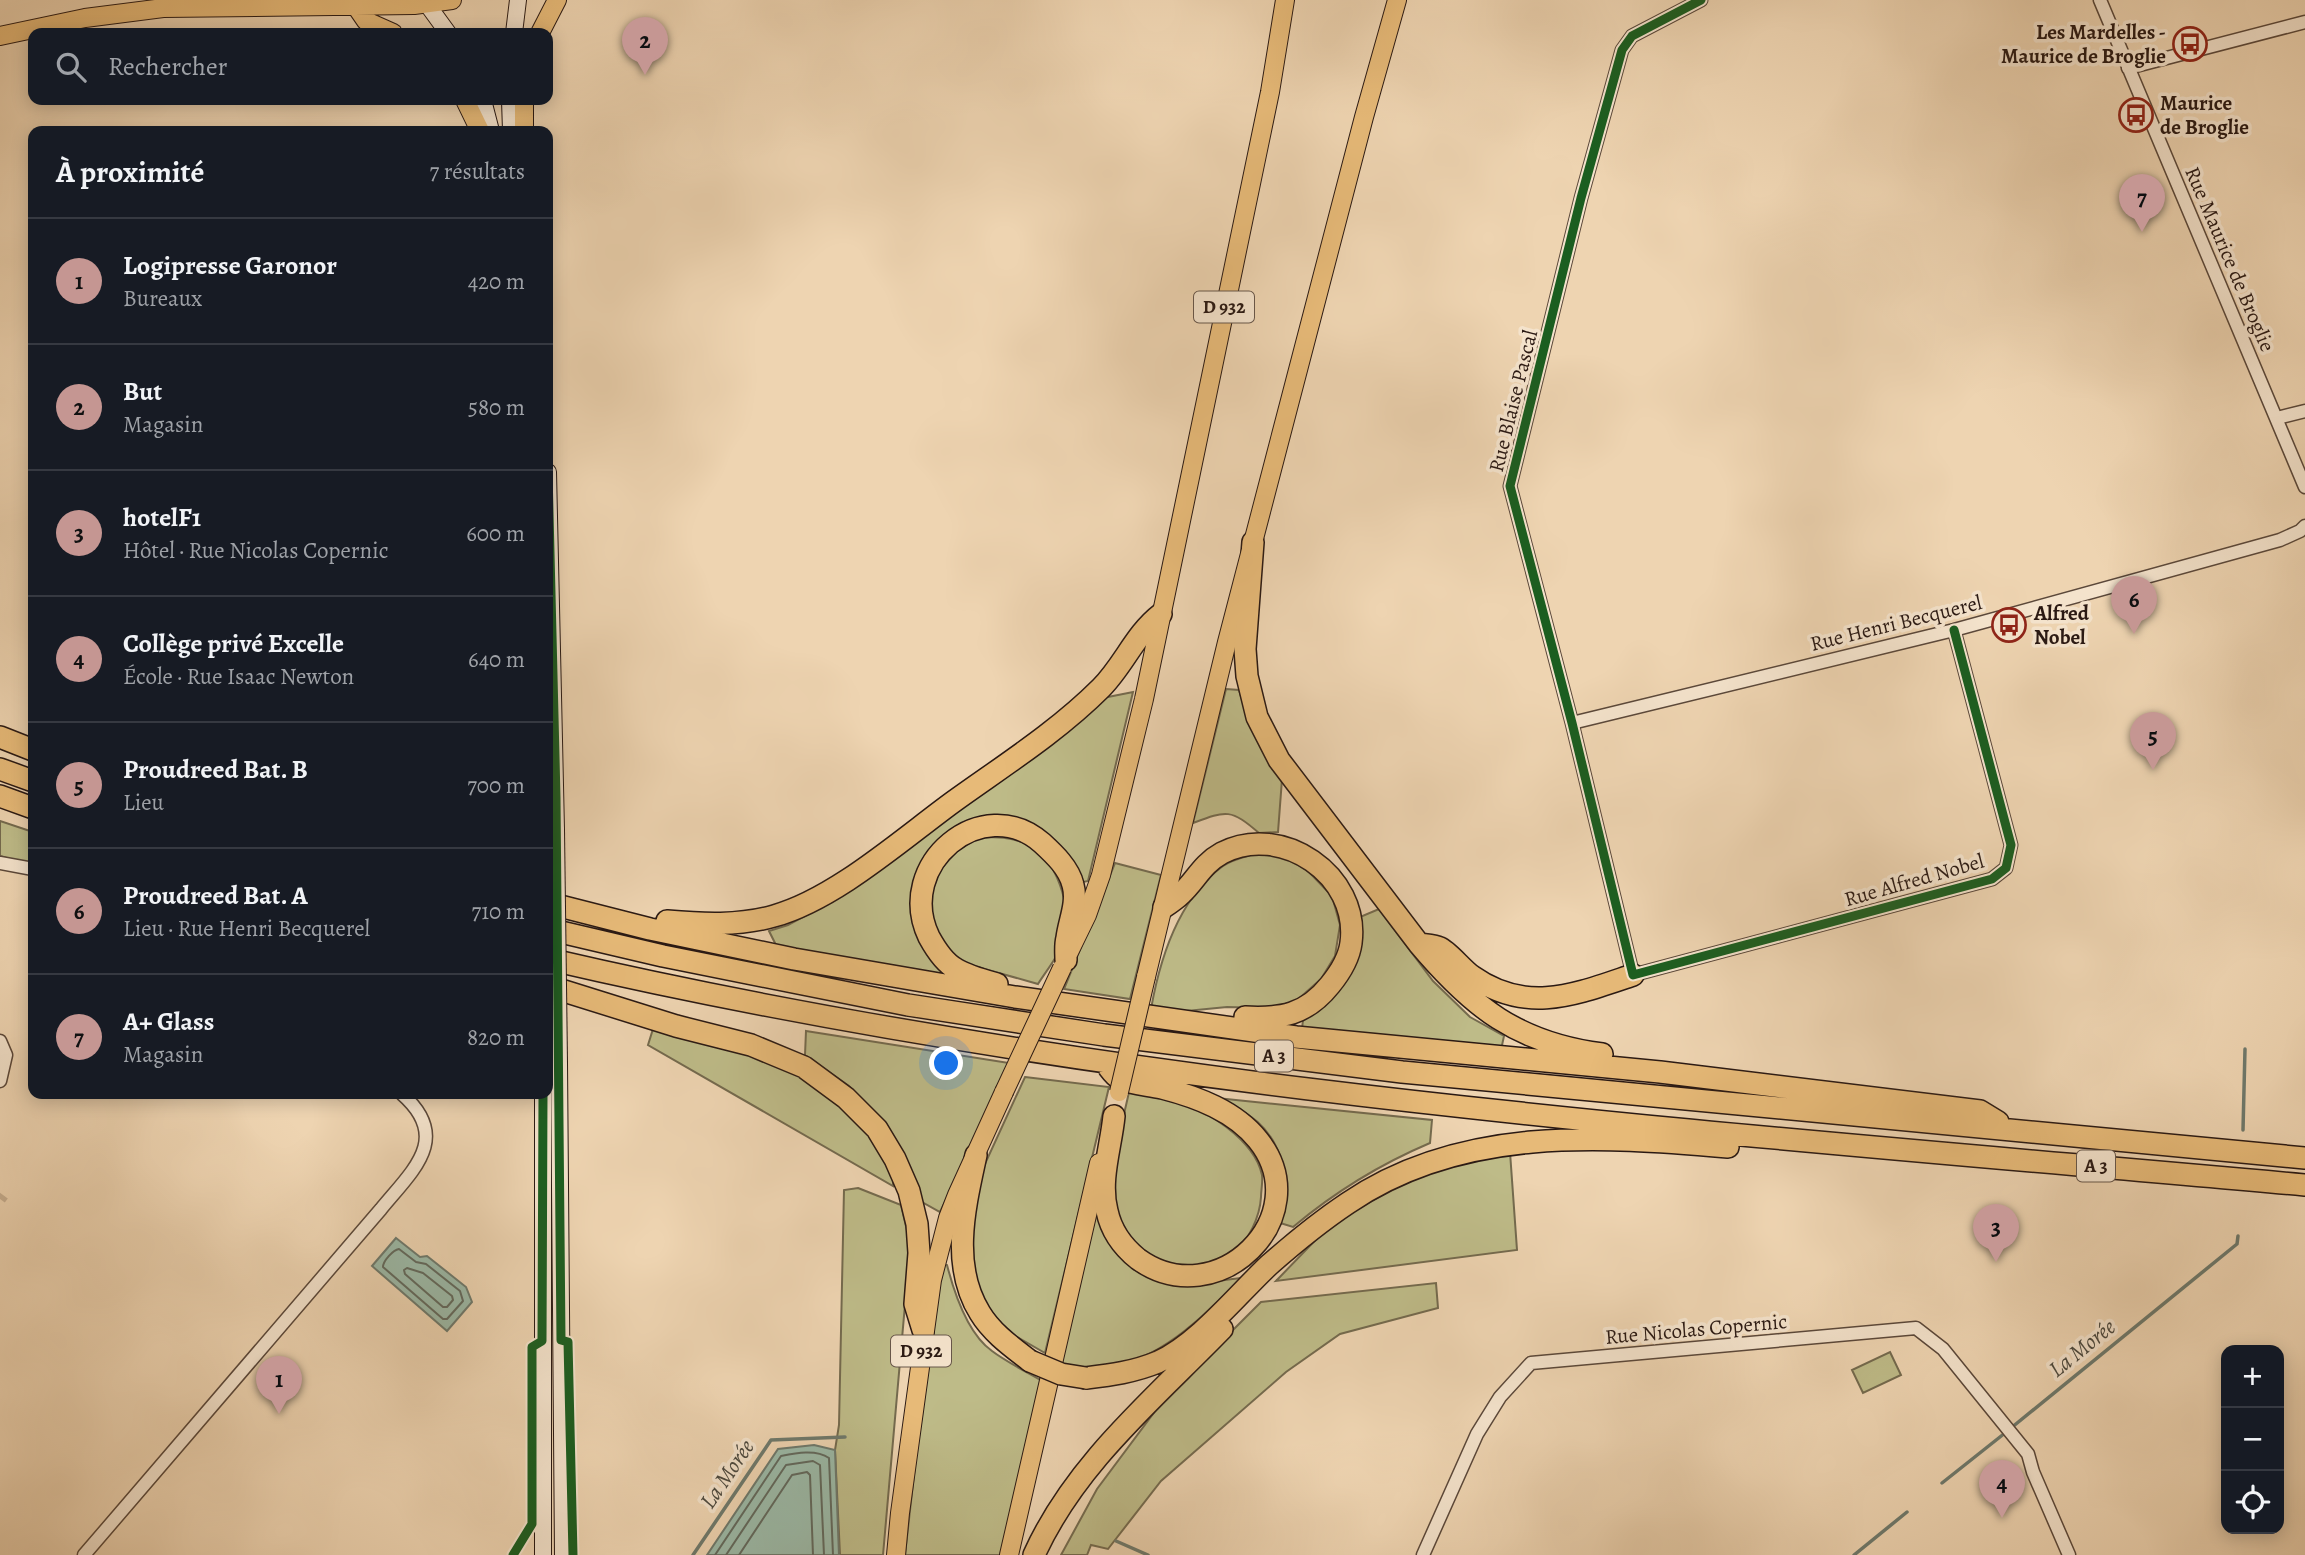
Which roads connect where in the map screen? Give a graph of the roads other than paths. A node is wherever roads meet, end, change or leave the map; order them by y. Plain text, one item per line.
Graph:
1 (452, 0) edge
2 (518, 0) edge
3 (558, 0) edge
4 (1285, 0) edge
5 (1398, 0) edge
6 (1701, 0) edge
7 (2100, 0) edge
8 (425, 2) edge
9 (355, 5) junction
10 (2305, 22) edge
11 (38, 28) edge
12 (381, 28) edge
13 (444, 28) edge
14 (515, 28) edge
15 (543, 28) edge
16 (28, 30) edge
17 (0, 36) edge
18 (2127, 68) junction
19 (467, 105) edge
20 (484, 105) edge
21 (510, 105) edge
22 (524, 105) edge
23 (478, 126) edge
24 (490, 126) edge
25 (511, 126) edge
26 (523, 126) edge
27 (2305, 411) edge
28 (2277, 418) junction
29 (2305, 487) edge
30 (2305, 526) edge
31 (1253, 542) junction
32 (1161, 614) junction
33 (1954, 630) junction
34 (553, 658) edge
35 (1572, 723) junction
36 (2, 739) edge
37 (28, 748) edge
38 (0, 769) edge
39 (28, 779) edge
40 (0, 796) edge
41 (28, 806) edge
42 (0, 863) edge
43 (28, 868) edge
44 (553, 904) edge
45 (1164, 907) junction
46 (650, 929) junction
47 (553, 930) edge
48 (1419, 944) junction
49 (553, 960) edge
50 (1064, 964) junction
51 (1633, 975) junction
52 (553, 988) edge
53 (1015, 998) junction
54 (1218, 1026) junction
55 (0, 1041) edge
56 (3, 1060) edge
57 (1102, 1062) junction
58 (1660, 1072) junction
59 (0, 1081) edge
60 (407, 1099) edge
61 (543, 1099) edge
62 (1114, 1116) junction
63 (2009, 1128) junction
64 (1888, 1148) junction
65 (976, 1155) junction
66 (2305, 1158) edge
67 (2305, 1185) edge
68 (1269, 1266) junction
69 (923, 1330) junction
70 (84, 1555) edge
71 (543, 1555) edge
72 (563, 1555) edge
73 (896, 1555) edge
74 (1009, 1555) edge
75 (1034, 1555) edge
76 (1423, 1555) edge
77 (2069, 1555) edge

1 - 8 main road
2 - 14 main road
3 - 15 main road
4 - 32 main road, D 932
5 - 31 main road
6 - 35 street, Rue Blaise Pascal
7 - 18 street, Rue Maurice de Broglie
8 - 9 main road
8 - 13 main road
9 - 11 main road
9 - 12 main road
10 - 18 street
16 - 17 main road
18 - 28 street, Rue Maurice de Broglie
19 - 23 main road
20 - 24 main road
21 - 25 main road
22 - 26 main road
27 - 28 street
28 - 29 street
30 - 33 street, Rue Henri Becquerel
31 - 45 main road
31 - 48 highway
32 - 46 highway
32 - 50 main road, D 932
33 - 35 street, Rue Henri Becquerel
33 - 51 street, Rue Alfred Nobel
34 - 72 main road, bridge
35 - 51 street, Rue Blaise Pascal
36 - 37 highway
38 - 39 highway
40 - 41 highway
42 - 43 street
44 - 46 highway
45 - 54 highway
45 - 62 main road, bridge
46 - 53 highway
47 - 63 highway, A 3
48 - 51 highway
48 - 58 highway
49 - 57 highway, A 3
50 - 53 highway
50 - 65 main road, D 932, bridge
52 - 69 highway
53 - 54 highway
54 - 58 highway
55 - 56 street
56 - 59 street
57 - 62 highway
57 - 64 highway, A 3
58 - 63 highway
60 - 70 street
61 - 71 main road
62 - 74 main road
63 - 66 highway, A 3
64 - 67 highway, A 3
64 - 68 highway
65 - 68 highway, bridge
65 - 69 main road, D 932
68 - 75 highway
69 - 73 main road, D 932
76 - 77 street, Rue Nicolas Copernic

